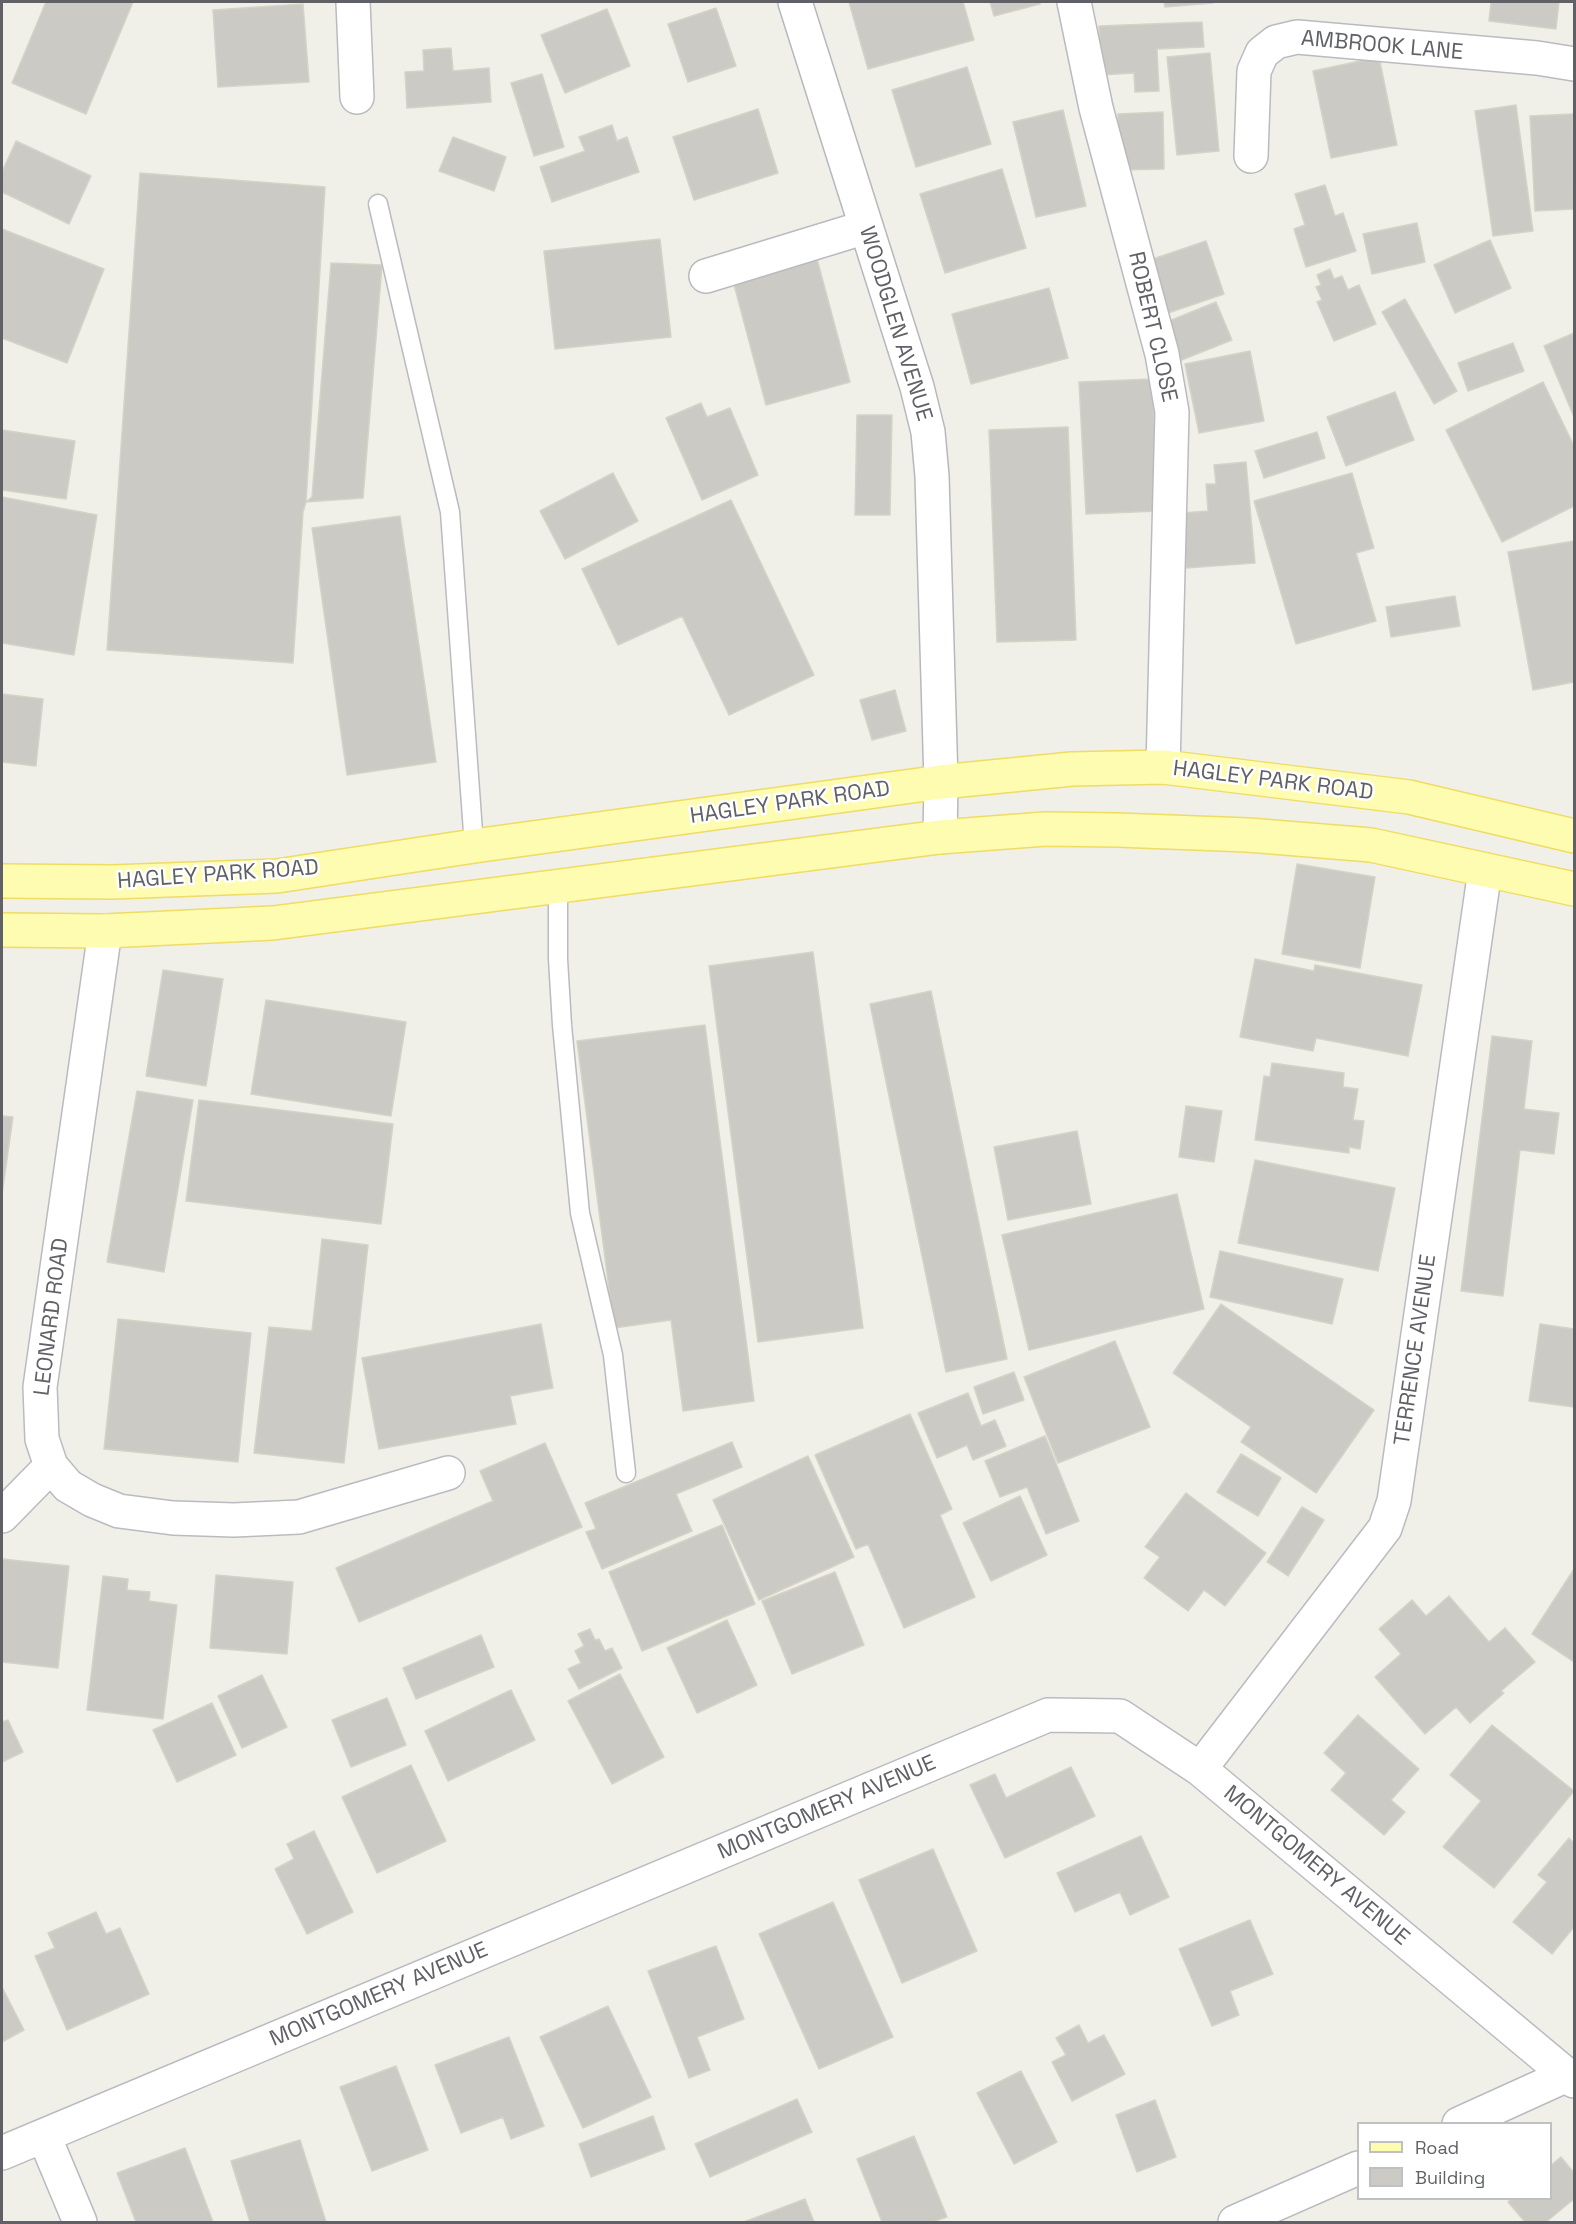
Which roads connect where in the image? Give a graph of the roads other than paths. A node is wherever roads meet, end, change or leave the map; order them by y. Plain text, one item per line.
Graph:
1 (353, 2) edge
2 (795, 2) edge
3 (1074, 2) edge
4 (1575, 64) edge
5 (357, 97) dead end
6 (1251, 156) dead end
7 (378, 204) dead end
8 (866, 227) junction
9 (706, 276) dead end
10 (1163, 767) junction
11 (941, 782) junction
12 (1575, 836) edge
13 (940, 837) junction
14 (474, 846) junction
15 (1485, 870) junction
16 (2, 881) edge
17 (558, 886) junction
18 (1575, 889) edge
19 (2, 930) edge
20 (105, 931) junction
21 (51, 1466) junction
22 (448, 1473) dead end
23 (626, 1473) dead end
24 (2, 1516) edge
25 (1200, 1769) junction
26 (1571, 2078) edge
27 (1464, 2122) edge
28 (44, 2136) junction
29 (2, 2153) edge
30 (1357, 2169) edge
31 (80, 2223) edge
32 (1235, 2223) edge

1 - 5 street
2 - 8 street, WOODGLEN AVENUE
3 - 10 street, ROBERT CLOSE
4 - 6 street, AMBROOK LANE
7 - 14 lane
8 - 9 street
8 - 11 street, WOODGLEN AVENUE
10 - 11 main road, HAGLEY PARK ROAD
10 - 12 main road, HAGLEY PARK ROAD
11 - 13 street, WOODGLEN AVENUE
11 - 14 main road, HAGLEY PARK ROAD
13 - 15 main road
13 - 17 main road
14 - 16 main road, HAGLEY PARK ROAD
15 - 18 main road
15 - 25 street, TERRENCE AVENUE
17 - 20 main road
17 - 23 lane
19 - 20 main road
20 - 21 street, LEONARD ROAD
21 - 22 street, LEONARD ROAD
21 - 24 street
25 - 26 street, MONTGOMERY AVENUE
25 - 28 street, MONTGOMERY AVENUE
26 - 27 street
28 - 29 street, MONTGOMERY AVENUE
28 - 31 street
30 - 32 street

